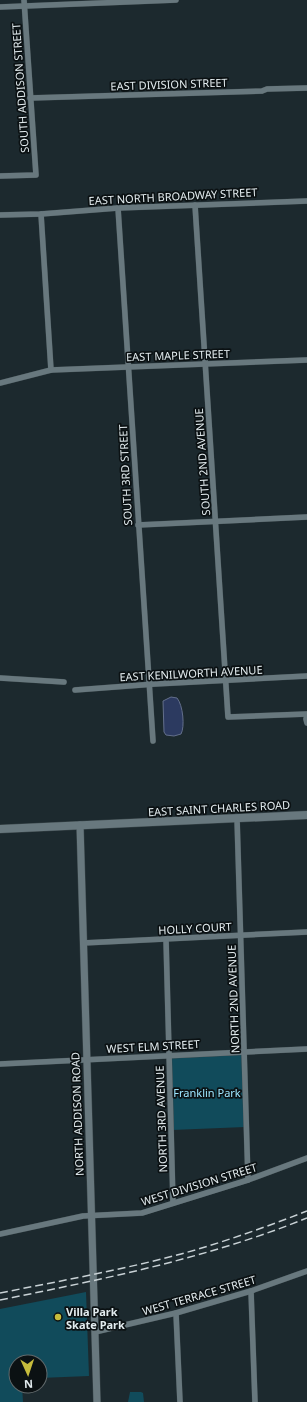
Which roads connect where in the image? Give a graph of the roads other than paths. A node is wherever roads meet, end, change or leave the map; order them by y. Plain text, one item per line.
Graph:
1 (176, 0) edge
2 (142, 1) edge
3 (24, 3) edge
4 (0, 7) edge
5 (307, 88) edge
6 (30, 98) junction
7 (0, 176) edge
8 (307, 201) edge
9 (196, 205) junction
10 (118, 208) junction
11 (41, 214) junction
12 (0, 215) edge
13 (307, 360) edge
14 (206, 364) junction
15 (129, 367) junction
16 (51, 370) junction
17 (0, 383) edge
18 (307, 517) edge
19 (216, 521) junction
20 (138, 525) junction
21 (307, 676) edge
22 (0, 678) edge
23 (226, 680) junction
24 (64, 682) dead end
25 (149, 684) junction
26 (75, 690) dead end
27 (307, 715) edge
28 (307, 723) edge
29 (153, 741) dead end
30 (307, 815) edge
31 (237, 818) junction
32 (80, 825) junction
33 (0, 828) edge
34 (307, 932) edge
35 (241, 935) junction
36 (166, 939) junction
37 (83, 943) junction
38 (307, 1049) edge
39 (244, 1052) junction
40 (169, 1055) junction
41 (87, 1059) junction
42 (0, 1064) edge
43 (307, 1158) edge
44 (248, 1180) junction
45 (173, 1203) junction
46 (92, 1215) junction
47 (0, 1234) edge
48 (307, 1271) edge
49 (251, 1291) junction
50 (176, 1314) junction
51 (95, 1332) junction
52 (97, 1402) edge
53 (180, 1402) edge
54 (255, 1402) edge

1 - 2 street
2 - 3 street
3 - 4 street
3 - 6 street, SOUTH ADDISON STREET
5 - 6 street, EAST DIVISION STREET
6 - 7 street, SOUTH ADDISON STREET
8 - 9 street, EAST NORTH BROADWAY STREET
9 - 10 street, EAST NORTH BROADWAY STREET
9 - 14 street, SOUTH 2ND AVENUE
10 - 11 street, EAST NORTH BROADWAY STREET
10 - 15 street, SOUTH 3RD STREET
11 - 12 street, EAST NORTH BROADWAY STREET
11 - 16 street
13 - 14 street, EAST MAPLE STREET
14 - 15 street, EAST MAPLE STREET
14 - 19 street, SOUTH 2ND AVENUE
15 - 16 street, EAST MAPLE STREET
15 - 20 street, SOUTH 3RD STREET
16 - 17 street, EAST MAPLE STREET
18 - 19 street
19 - 20 street
19 - 23 street, SOUTH 2ND AVENUE
20 - 25 street, SOUTH 3RD STREET
21 - 23 street, EAST KENILWORTH AVENUE
22 - 24 street
23 - 25 street, EAST KENILWORTH AVENUE
23 - 27 street, SOUTH 2ND AVENUE
25 - 26 street, EAST KENILWORTH AVENUE
25 - 29 street, SOUTH 3RD STREET
27 - 28 street
30 - 31 main road, EAST SAINT CHARLES ROAD
31 - 32 main road, EAST SAINT CHARLES ROAD
31 - 35 street, NORTH 2ND AVENUE
32 - 33 main road, EAST SAINT CHARLES ROAD
32 - 37 street, NORTH ADDISON ROAD
34 - 35 street, HOLLY COURT
35 - 36 street, HOLLY COURT
35 - 39 street, NORTH 2ND AVENUE
36 - 37 street, HOLLY COURT
36 - 40 street, NORTH 3RD AVENUE
37 - 41 street, NORTH ADDISON ROAD
38 - 39 street, WEST ELM STREET
39 - 40 street, WEST ELM STREET
39 - 44 street, NORTH 2ND AVENUE
40 - 41 street, WEST ELM STREET
40 - 45 street, NORTH 3RD AVENUE
41 - 42 street, WEST ELM STREET
41 - 46 street, NORTH ADDISON ROAD
43 - 44 street, WEST DIVISION STREET
44 - 45 street, WEST DIVISION STREET
45 - 46 street, WEST DIVISION STREET
46 - 47 street, WEST DIVISION STREET
46 - 51 street, NORTH ADDISON ROAD
48 - 49 street, WEST TERRACE STREET
49 - 50 street, WEST TERRACE STREET
49 - 54 street
50 - 51 street, WEST TERRACE STREET
50 - 53 street
51 - 52 street, NORTH ADDISON ROAD

